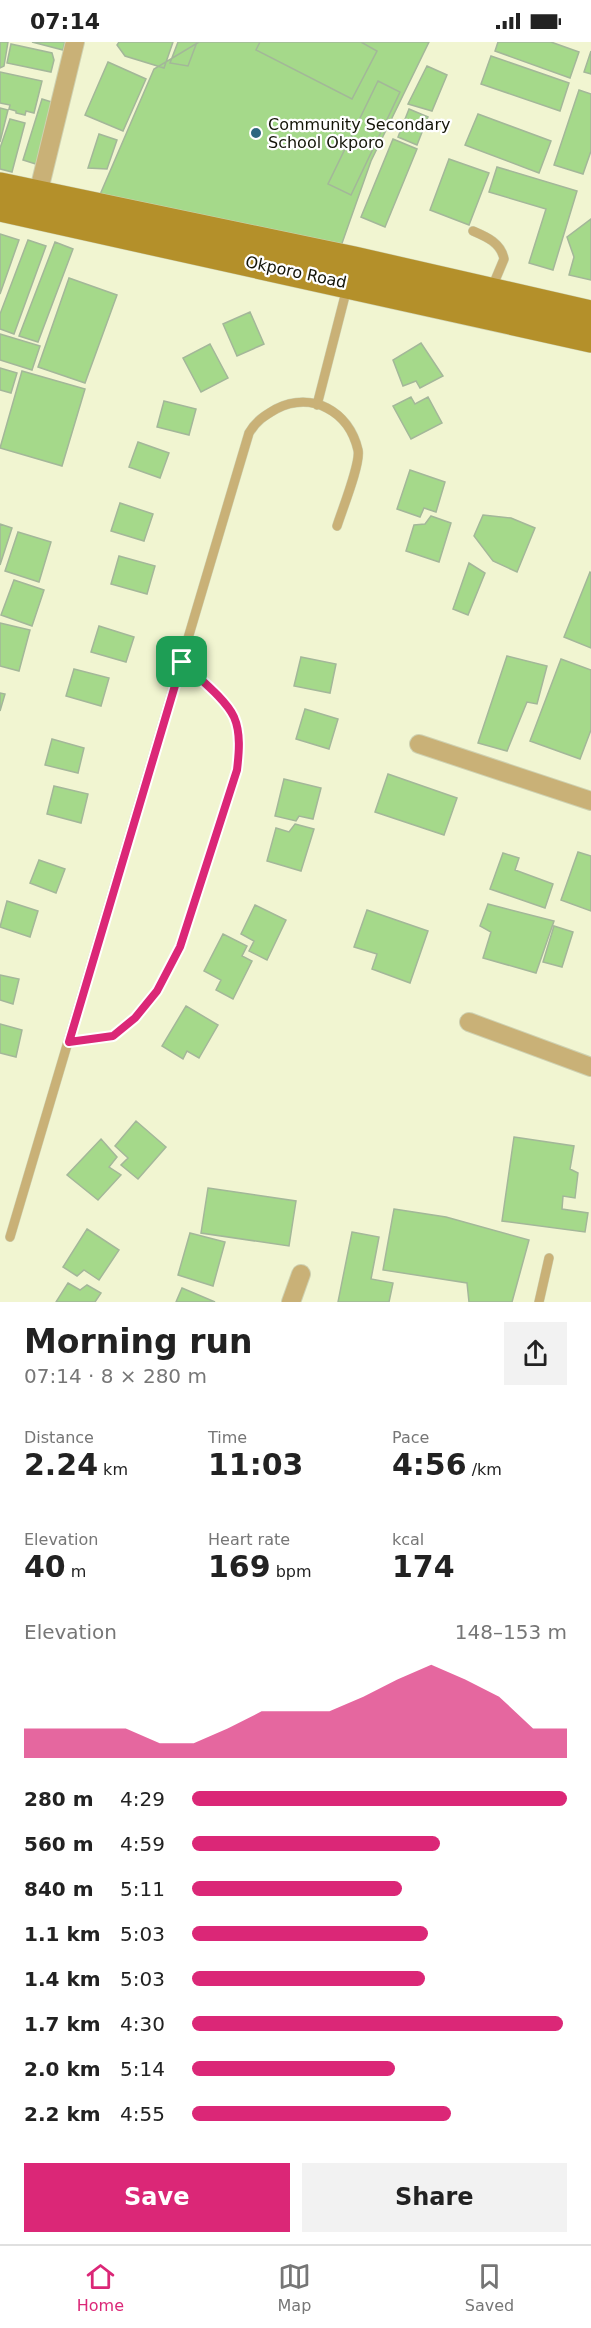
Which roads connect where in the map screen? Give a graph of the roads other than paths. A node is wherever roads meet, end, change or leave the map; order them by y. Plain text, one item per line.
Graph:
1 (75, 42) edge
2 (0, 186) edge
3 (38, 195) junction
4 (0, 208) edge
5 (473, 231) dead end
6 (348, 283) junction
7 (490, 292) junction
8 (591, 314) edge
9 (591, 339) edge
10 (317, 405) junction
11 (337, 526) dead end
12 (182, 662) junction
13 (419, 744) dead end
14 (591, 801) edge
15 (469, 1022) dead end
16 (69, 1042) junction
17 (591, 1067) edge
18 (10, 1237) dead end
19 (549, 1258) dead end
20 (301, 1274) dead end
21 (291, 1302) edge
22 (539, 1302) edge

1 - 3 street
2 - 3 main road, Okporo Road
3 - 7 main road, Okporo Road
4 - 6 main road, Okporo Road
5 - 7 lane
6 - 9 main road, Okporo Road
6 - 10 lane
7 - 8 main road, Okporo Road
10 - 11 lane
10 - 12 lane
12 - 16 lane
12 - 16 lane
13 - 14 street
15 - 17 street
16 - 18 lane
19 - 22 lane
20 - 21 street

